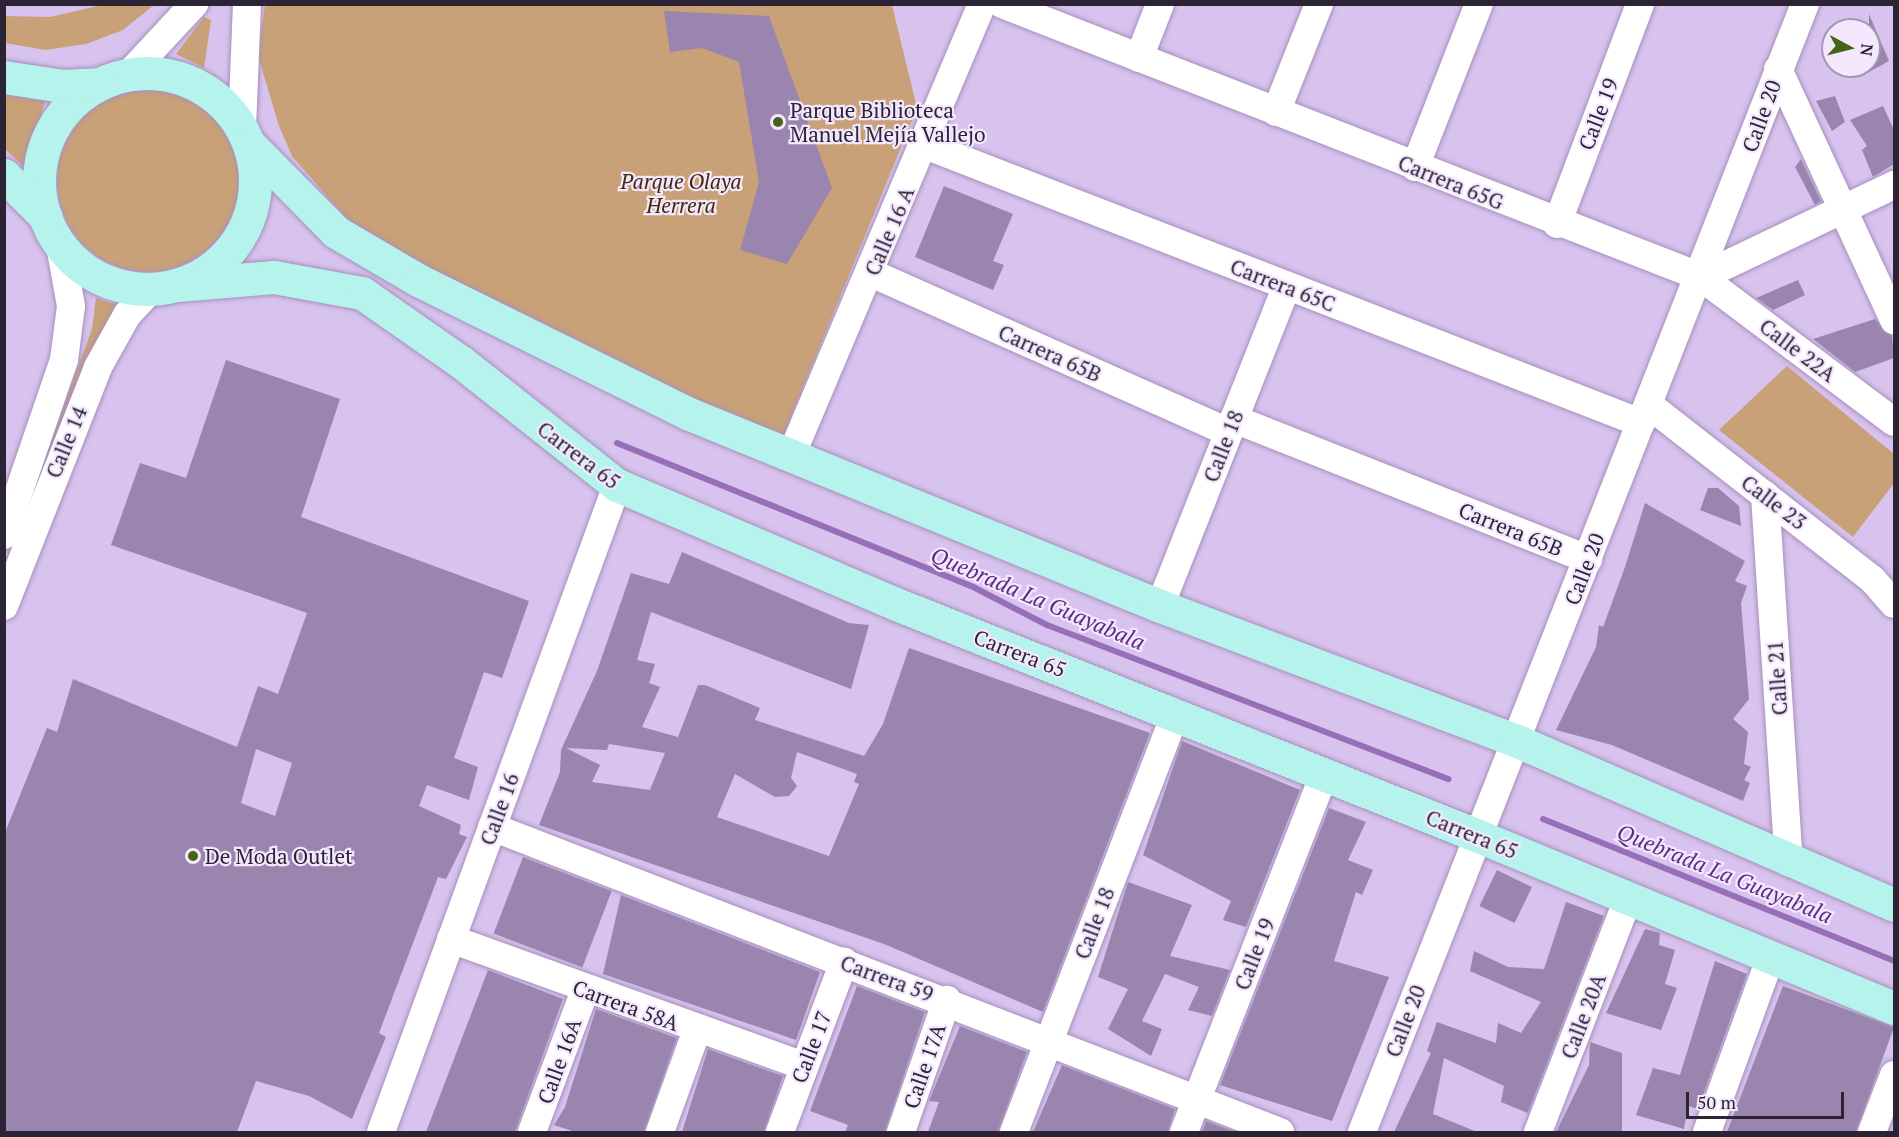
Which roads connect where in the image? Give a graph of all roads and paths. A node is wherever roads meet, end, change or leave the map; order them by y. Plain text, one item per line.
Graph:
1 (194, 4) edge
2 (247, 4) edge
3 (982, 4) edge
4 (1002, 4) edge
5 (1160, 4) edge
6 (1319, 4) edge
7 (1479, 4) edge
8 (1640, 4) edge
9 (1805, 4) edge
10 (1139, 58) junction
11 (1778, 69) junction
12 (129, 74) junction
13 (4, 77) edge
14 (98, 84) junction
15 (1276, 112) junction
16 (245, 136) junction
17 (925, 145) junction
18 (1415, 167) junction
19 (4, 175) edge
20 (1894, 185) edge
21 (1843, 210) junction
22 (1557, 224) junction
23 (53, 231) junction
24 (871, 273) junction
25 (1701, 277) junction
26 (164, 287) junction
27 (1286, 287) junction
28 (1894, 320) edge
29 (1645, 414) junction
30 (1894, 422) edge
31 (1231, 426) junction
32 (791, 456) junction
33 (616, 485) junction
34 (1765, 495) junction
35 (4, 535) edge
36 (1588, 559) junction
37 (1894, 604) edge
38 (4, 606) edge
39 (1160, 606) junction
40 (1175, 714) junction
41 (1517, 741) junction
42 (1324, 775) junction
43 (492, 827) junction
44 (1476, 835) junction
45 (1789, 862) junction
46 (1628, 899) junction
47 (1894, 905) edge
48 (451, 939) junction
49 (1770, 959) junction
50 (843, 962) junction
51 (585, 990) junction
52 (947, 1000) junction
53 (1894, 1008) edge
54 (697, 1030) junction
55 (1049, 1040) junction
56 (803, 1066) junction
57 (1894, 1075) edge
58 (1199, 1098) junction
59 (381, 1132) edge
60 (532, 1132) edge
61 (660, 1132) edge
62 (780, 1132) edge
63 (901, 1132) edge
64 (1014, 1132) edge
65 (1184, 1132) edge
66 (1280, 1132) edge
67 (1362, 1132) edge
68 (1538, 1132) edge
69 (1707, 1132) edge
70 (1872, 1132) edge

1 - 12 street
2 - 16 street
3 - 17 street, Calle 16 A
4 - 10 street, Carrera 65G
5 - 10 street
6 - 15 street
7 - 18 street
8 - 22 street, Calle 19
9 - 11 street, Calle 20
10 - 15 street, Carrera 65G
11 - 21 street
11 - 25 street, Calle 20
12 - 14 main road
12 - 16 main road
13 - 14 main road
14 - 23 main road
15 - 18 street, Carrera 65G
16 - 26 main road
16 - 32 main road
17 - 24 street, Calle 16 A
17 - 27 street, Carrera 65C
18 - 22 street, Carrera 65G
19 - 23 main road
20 - 21 street
21 - 25 street
21 - 28 street
22 - 25 street, Carrera 65G
23 - 26 main road
23 - 35 street, Calle 14
24 - 31 street, Carrera 65B
24 - 32 street, Calle 16 A
25 - 29 street, Calle 20
25 - 30 street, Calle 22A
26 - 33 main road, Carrera 65
26 - 38 street, Calle 14
27 - 29 street, Carrera 65C
27 - 31 street, Calle 18
29 - 34 street, Calle 23
29 - 36 street, Calle 20
31 - 36 street, Carrera 65B
31 - 39 street, Calle 18
32 - 39 main road
33 - 40 main road, Carrera 65
33 - 43 street, Calle 16
34 - 37 street, Calle 23
34 - 45 street, Calle 21
36 - 41 street, Calle 20
39 - 41 main road
40 - 42 main road, Carrera 65
40 - 55 street, Calle 18
41 - 44 street, Calle 20
41 - 45 main road
42 - 44 main road, Carrera 65
42 - 58 street, Calle 19
43 - 48 street, Calle 16
43 - 50 street, Carrera 59
44 - 46 main road, Carrera 65
44 - 67 street, Calle 20
45 - 47 main road
46 - 49 main road, Carrera 65
46 - 68 street, Calle 20A
48 - 51 street, Carrera 58A
48 - 59 street, Calle 16
49 - 53 main road, Carrera 65
49 - 69 street
50 - 52 street, Carrera 59
50 - 56 street, Calle 17
51 - 54 street, Carrera 58A
51 - 60 street, Calle 16A
52 - 55 street, Carrera 59
52 - 63 street, Calle 17A
54 - 56 street, Carrera 58A
54 - 61 street
55 - 58 street, Carrera 59
55 - 64 street, Calle 18
56 - 62 street, Calle 17
57 - 70 street
58 - 65 street, Calle 19
58 - 66 street, Carrera 59

